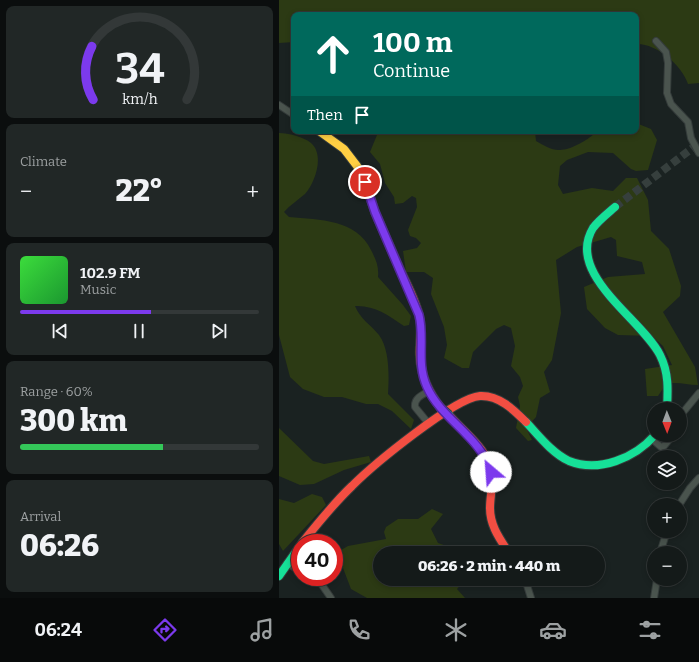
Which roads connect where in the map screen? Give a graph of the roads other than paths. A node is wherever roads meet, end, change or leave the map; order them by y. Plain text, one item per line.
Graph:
1 (656, 41) dead end
2 (279, 105) edge
3 (291, 113) edge
4 (323, 134) edge
5 (699, 154) edge
6 (615, 207) tunnel mouth
7 (429, 391) junction
8 (699, 394) edge
9 (668, 402) edge
10 (687, 408) edge
11 (429, 424) junction
12 (647, 442) edge
13 (657, 442) edge
14 (667, 442) edge
15 (699, 478) edge
16 (683, 498) edge
17 (310, 534) edge
18 (505, 546) edge
19 (291, 558) edge
20 (287, 563) junction
21 (291, 565) edge
22 (279, 576) edge
23 (323, 586) edge
24 (527, 586) edge
25 (656, 586) edge
26 (331, 598) edge
27 (531, 598) edge
28 (654, 598) edge

1 - 5 street
2 - 3 street
4 - 7 street
6 - 9 street
7 - 11 street
7 - 18 street, bridge
8 - 10 street
11 - 12 street
11 - 17 street
13 - 14 street
15 - 16 street
19 - 20 street
20 - 21 street
20 - 22 street
23 - 26 street
24 - 27 street
25 - 28 street

